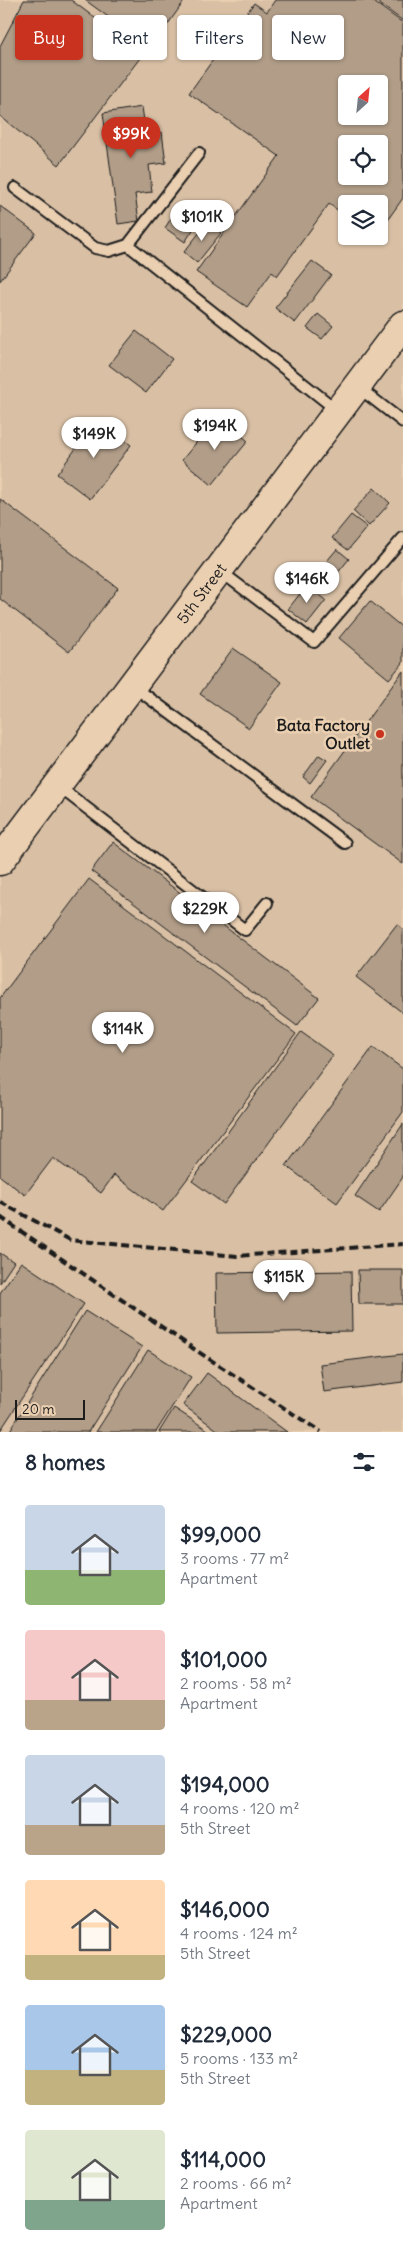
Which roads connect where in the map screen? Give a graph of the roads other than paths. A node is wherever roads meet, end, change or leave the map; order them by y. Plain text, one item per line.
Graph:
1 (199, 153) dead end
2 (14, 188) dead end
3 (128, 245) junction
4 (403, 325) edge
5 (357, 386) junction
6 (338, 411) junction
7 (403, 422) edge
8 (403, 538) edge
9 (219, 570) junction
10 (132, 686) junction
11 (57, 785) junction
12 (345, 843) dead end
13 (0, 861) edge
14 (267, 902) dead end

1 - 3 lane
2 - 3 lane
3 - 6 lane
4 - 5 street, 5th Street
5 - 6 street, 5th Street
5 - 7 lane
6 - 9 street, 5th Street
8 - 9 lane
9 - 10 street, 5th Street
10 - 11 street, 5th Street
10 - 12 lane
11 - 13 street, 5th Street
11 - 14 lane

